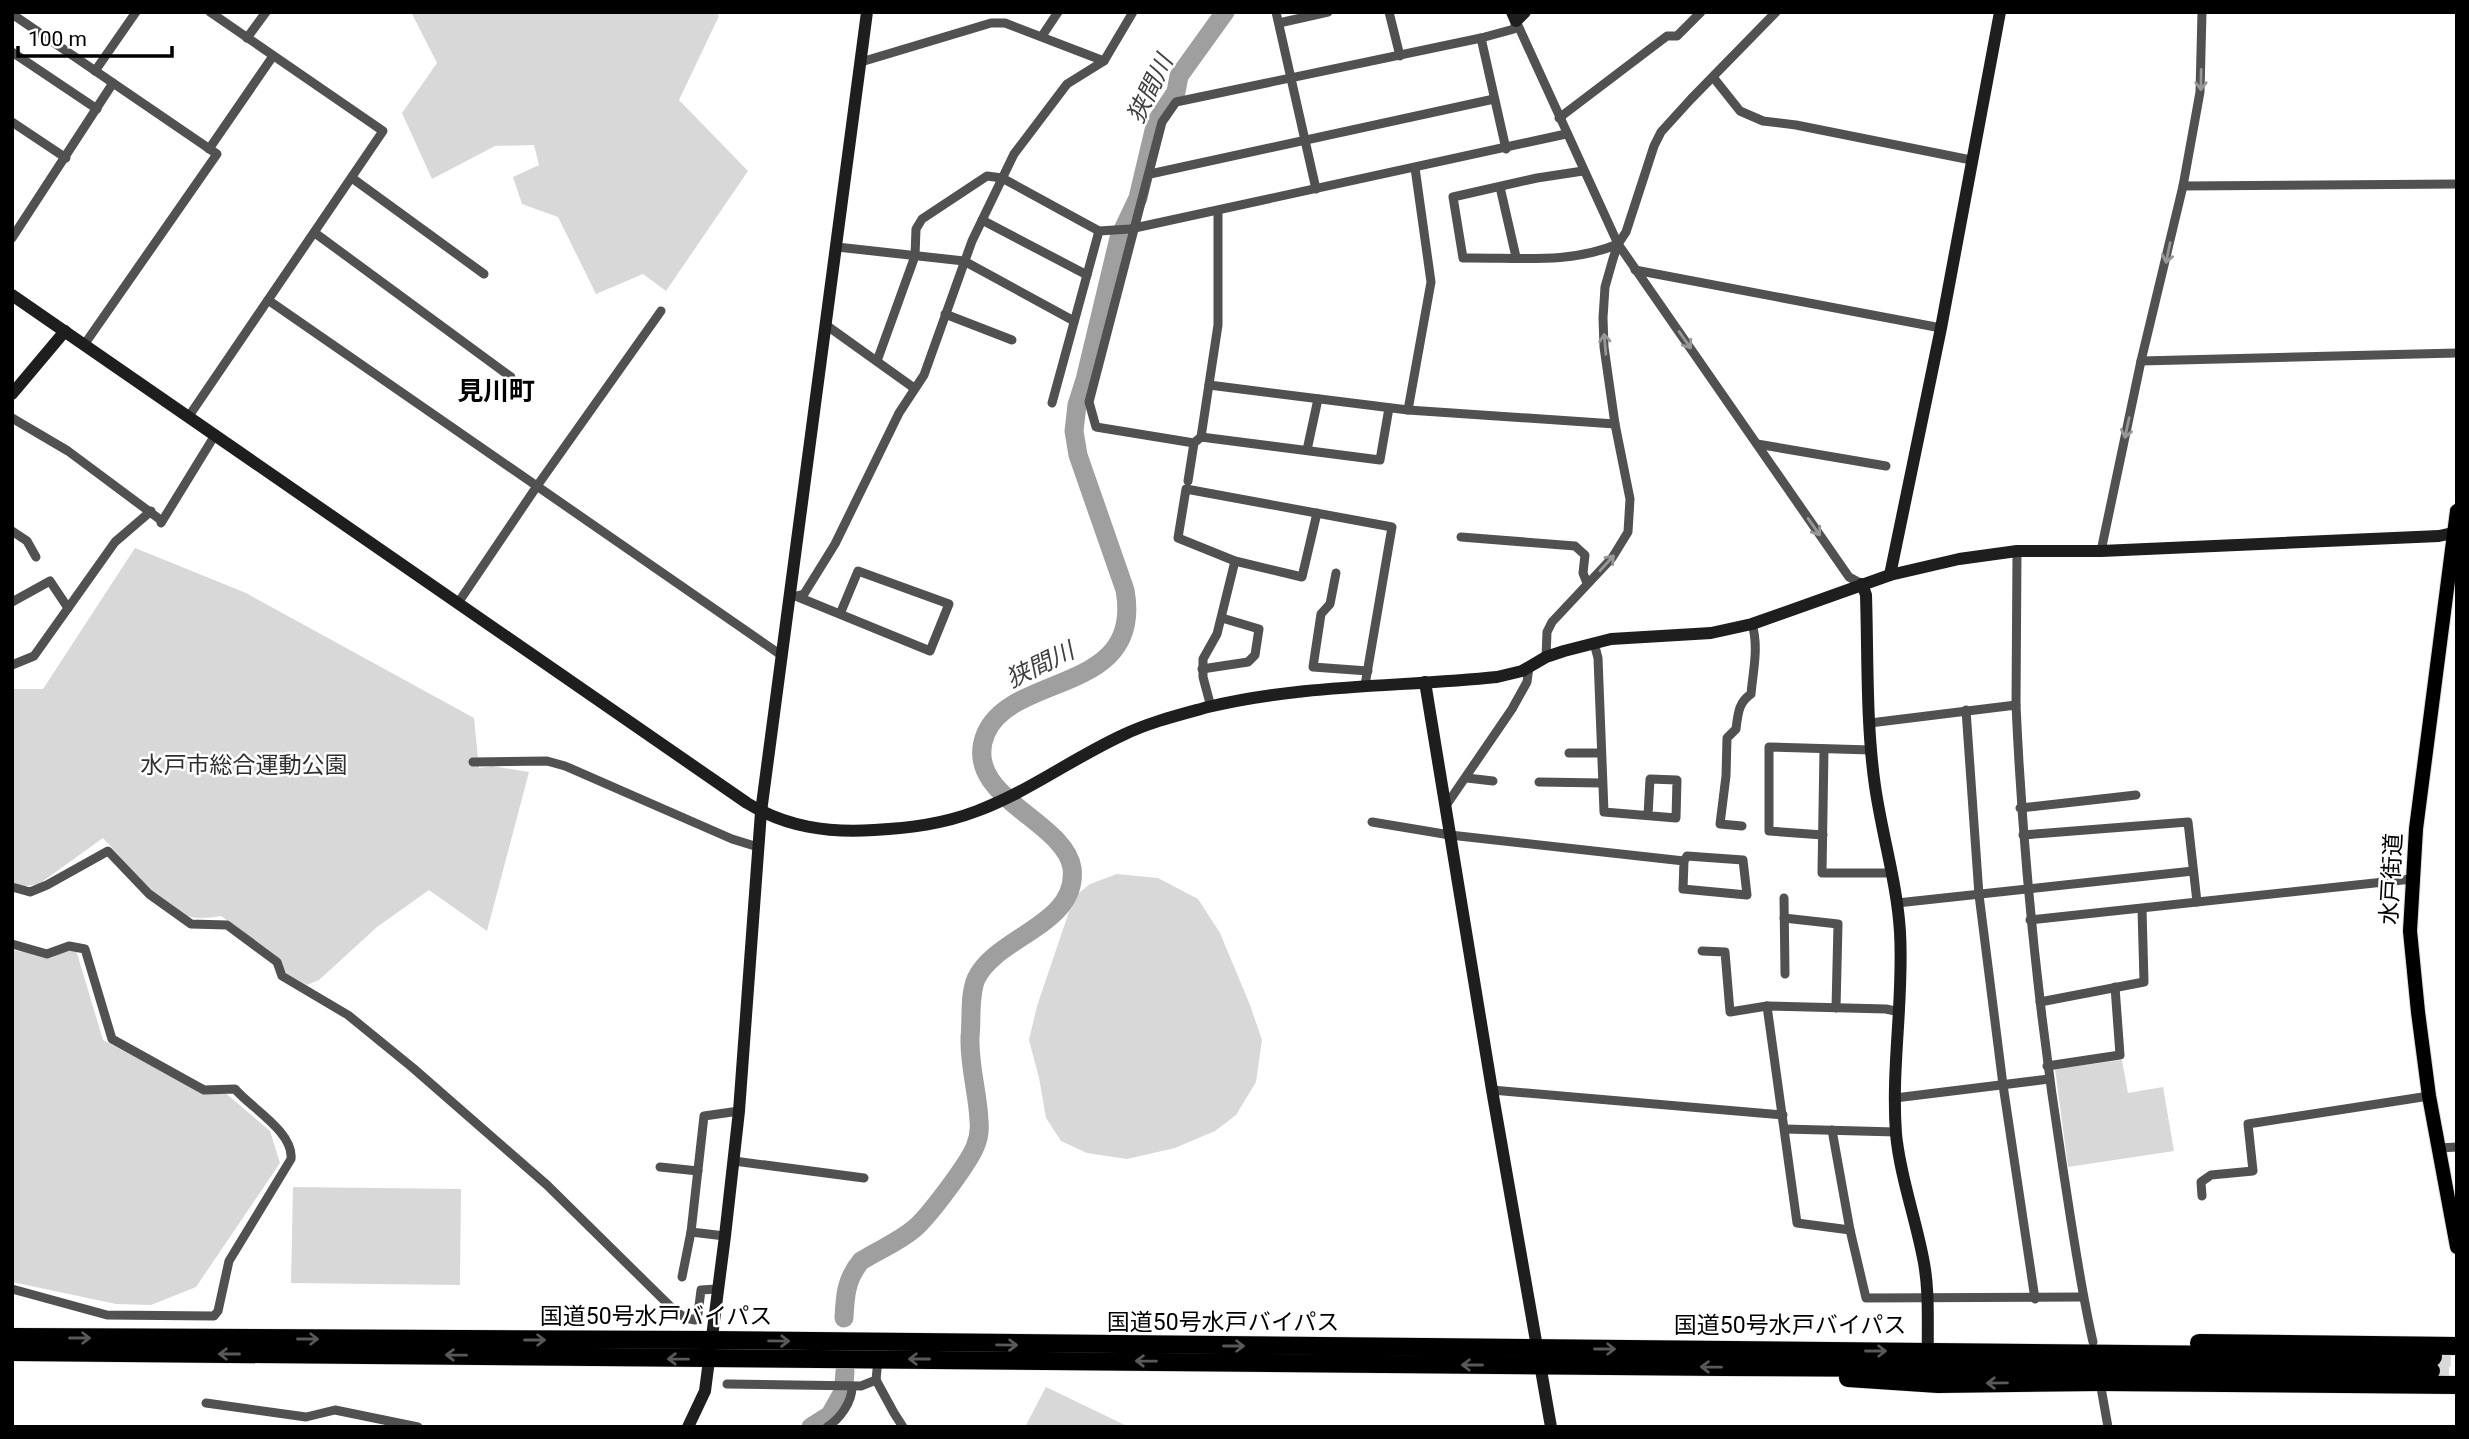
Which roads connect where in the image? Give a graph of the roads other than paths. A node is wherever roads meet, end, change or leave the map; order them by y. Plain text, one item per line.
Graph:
1 (136, 12) edge
2 (210, 12) edge
3 (266, 12) edge
4 (867, 12) edge
5 (1058, 12) edge
6 (1133, 12) edge
7 (1276, 12) edge
8 (1328, 12) edge
9 (1390, 12) edge
10 (1702, 12) edge
11 (1776, 12) edge
12 (2000, 12) edge
13 (2202, 12) edge
14 (12, 14) edge
15 (1518, 15) edge
16 (1279, 23) junction
17 (1042, 36) junction
18 (247, 38) junction
19 (1481, 38) junction
20 (12, 52) edge
21 (273, 56) junction
22 (1400, 56) junction
23 (1104, 61) junction
24 (861, 62) junction
25 (95, 71) junction
26 (1713, 77) junction
27 (1291, 79) junction
28 (113, 83) junction
29 (1494, 99) junction
30 (97, 109) junction
31 (1559, 118) junction
32 (12, 122) edge
33 (1566, 134) junction
34 (1304, 139) junction
35 (209, 149) junction
36 (1506, 149) junction
37 (66, 158) junction
38 (1971, 160) junction
39 (1415, 168) junction
40 (1583, 171) junction
41 (1150, 174) junction
42 (352, 178) junction
43 (1002, 178) junction
44 (2457, 184) edge
45 (2183, 186) junction
46 (1500, 187) junction
47 (1316, 189) junction
48 (1218, 211) junction
49 (982, 220) junction
50 (1133, 229) junction
51 (1105, 231) junction
52 (315, 233) junction
53 (12, 237) edge
54 (1618, 244) junction
55 (837, 247) junction
56 (915, 256) junction
57 (1516, 257) junction
58 (964, 261) junction
59 (1635, 270) junction
60 (484, 274) dead end
61 (1087, 275) junction
62 (12, 295) edge
63 (268, 300) junction
64 (661, 311) dead end
65 (945, 314) junction
66 (1074, 321) junction
67 (826, 325) junction
68 (1941, 328) junction
69 (65, 331) junction
70 (1012, 340) dead end
71 (84, 345) junction
72 (2457, 353) edge
73 (877, 361) junction
74 (2141, 361) junction
75 (511, 377) dead end
76 (1209, 385) junction
77 (914, 388) junction
78 (12, 394) edge
79 (1318, 399) junction
80 (1052, 402) dead end
81 (1390, 408) junction
82 (1408, 410) junction
83 (189, 416) junction
84 (12, 418) edge
85 (1615, 424) junction
86 (215, 435) junction
87 (1197, 440) junction
88 (1757, 444) junction
89 (1307, 450) junction
90 (1886, 466) dead end
91 (1188, 481) dead end
92 (537, 486) junction
93 (151, 511) junction
94 (2457, 512) edge
95 (1317, 513) junction
96 (12, 531) edge
97 (2455, 532) edge
98 (1461, 537) dead end
99 (2017, 551) junction
100 (2101, 551) junction
101 (36, 557) dead end
102 (1235, 561) junction
103 (1336, 573) dead end
104 (1890, 575) junction
105 (1587, 583) junction
106 (1862, 584) junction
107 (793, 597) junction
108 (12, 602) edge
109 (458, 603) junction
110 (68, 608) junction
111 (840, 614) junction
112 (1222, 618) junction
113 (1752, 624) junction
114 (1594, 643) junction
115 (781, 655) junction
116 (1546, 657) junction
117 (12, 665) edge
118 (1529, 667) junction
119 (1202, 669) junction
120 (1368, 671) junction
121 (1425, 682) junction
122 (1365, 685) junction
123 (2016, 705) junction
124 (1211, 707) junction
125 (1966, 710) junction
126 (1870, 723) junction
127 (1824, 748) junction
128 (1871, 750) junction
129 (1569, 753) dead end
130 (1601, 754) junction
131 (473, 762) dead end
132 (1467, 778) junction
133 (1493, 780) dead end
134 (1539, 782) dead end
135 (1602, 783) junction
136 (2137, 795) dead end
137 (1445, 807) junction
138 (2020, 808) junction
139 (761, 812) junction
140 (1648, 815) junction
141 (1372, 822) dead end
142 (1742, 826) dead end
143 (1450, 835) junction
144 (1822, 835) junction
145 (2023, 835) junction
146 (758, 847) junction
147 (1684, 861) junction
148 (2193, 871) junction
149 (1892, 873) junction
150 (2413, 879) junction
151 (12, 887) edge
152 (2027, 889) junction
153 (1979, 895) junction
154 (1784, 898) dead end
155 (2197, 902) junction
156 (1897, 903) junction
157 (2142, 909) junction
158 (1784, 918) junction
159 (2030, 920) junction
160 (12, 944) edge
161 (1702, 950) dead end
162 (1785, 974) dead end
163 (2115, 987) junction
164 (2040, 1002) junction
165 (1767, 1006) junction
166 (1836, 1008) junction
167 (1900, 1012) junction
168 (2047, 1066) junction
169 (2049, 1079) junction
170 (2003, 1085) junction
171 (1492, 1090) junction
172 (2429, 1096) junction
173 (1895, 1098) junction
174 (739, 1111) junction
175 (1783, 1115) junction
176 (1785, 1129) junction
177 (1832, 1130) junction
178 (1896, 1132) junction
179 (2457, 1147) edge
180 (2439, 1148) junction
181 (734, 1161) junction
182 (660, 1167) dead end
183 (698, 1171) junction
184 (864, 1178) dead end
185 (2202, 1196) dead end
186 (1850, 1230) junction
187 (691, 1233) junction
188 (725, 1236) junction
189 (2457, 1247) edge
190 (682, 1277) dead end
191 (12, 1289) edge
192 (717, 1289) junction
193 (2083, 1297) junction
194 (1928, 1298) junction
195 (2035, 1299) junction
196 (12, 1337) edge
197 (711, 1340) junction
198 (2093, 1342) junction
199 (2457, 1346) edge
200 (12, 1352) edge
201 (1539, 1357) junction
202 (709, 1359) junction
203 (878, 1359) junction
204 (1928, 1359) junction
205 (2432, 1364) tunnel mouth
206 (1779, 1367) junction
207 (876, 1380) junction
208 (2101, 1382) junction
209 (727, 1384) dead end
210 (1938, 1384) junction
211 (2457, 1385) edge
212 (852, 1387) junction
213 (206, 1403) dead end
214 (418, 1427) edge
215 (688, 1427) edge
216 (827, 1427) edge
217 (903, 1427) edge
218 (1551, 1427) edge
219 (2108, 1427) edge

1 - 25 street
2 - 18 street
3 - 18 street
4 - 24 street
5 - 17 street
6 - 23 street
7 - 16 street
8 - 16 street
9 - 22 street
10 - 31 street
11 - 26 street
12 - 38 street
13 -> 45 street
14 - 25 street
15 - 19 street
15 - 31 street
16 - 27 street
17 - 23 street
17 - 24 street
18 - 21 street
19 - 22 street
19 - 29 street
20 - 30 street
21 - 35 street
21 - 42 street
22 - 27 street
23 - 43 street
24 - 55 street
25 - 28 street
26 - 38 street
26 - 54 street
27 - 34 street
27 - 41 street
28 - 30 street
28 - 35 street
29 - 34 street
29 - 36 street
30 - 37 street
31 - 33 street
32 - 37 street
33 - 36 street
33 - 40 street
34 - 41 street
34 - 47 street
35 - 71 street
36 - 39 street
37 - 53 street
38 - 68 street
39 - 47 street
39 - 82 street
40 - 46 street
40 - 54 street
41 - 50 street
42 - 52 street
42 - 60 street
43 - 49 street
43 - 51 street
43 - 56 street
44 - 45 street
45 -> 74 street
46 - 57 street
46 - 57 street
47 - 48 street
48 - 50 street
48 - 76 street
49 - 58 street
49 - 61 street
50 - 51 street
50 - 87 street
51 - 61 street
52 - 63 street
52 - 75 street
54 - 57 street
54 - 59 street
85 -> 54 street
55 - 56 street
55 - 67 street
56 - 58 street
56 - 73 street
58 - 65 street
58 - 66 street
59 - 68 street
59 -> 88 street
61 - 66 street
62 - 69 street
63 - 83 street
63 - 92 street
64 - 92 street
65 - 70 street
65 - 77 street
66 - 80 street
67 - 73 street
67 - 107 street
68 - 104 street
69 - 71 street
69 - 78 street
71 - 83 street
72 - 74 street
73 - 77 street
74 -> 100 street
76 - 79 street
76 - 87 street
77 - 107 street
79 - 81 street
79 - 89 street
81 - 82 street
81 - 89 street
82 - 85 street
83 - 86 street
84 - 93 street
105 -> 85 street
86 - 93 street
86 - 109 street
87 - 89 street
87 - 91 street
88 - 90 street
88 -> 106 street
92 - 109 street
92 - 115 street
93 - 110 street
94 - 97 main road, 水戸街道
95 - 102 street
95 - 102 street
95 - 120 street
96 - 101 street
97 - 100 street
97 - 150 main road, 水戸街道
98 - 105 street
99 - 100 street
99 - 104 street
99 - 123 street
102 - 112 street
103 - 120 street
104 - 106 street
105 - 116 street
106 - 113 street
106 - 126 street
107 - 111 street
107 - 115 street
108 - 110 street
109 - 139 street
110 - 117 street
111 - 111 street
112 - 119 street
112 - 119 street
113 - 114 street
113 - 142 street
114 - 116 street
114 - 130 street
115 - 139 street
116 - 118 street
118 - 121 street
118 - 132 street
119 - 124 street
120 - 122 street
121 - 122 street
121 - 137 street
122 - 124 street
123 - 125 street
123 - 138 street
124 - 139 street
125 - 126 street
125 - 153 street
126 - 128 street
127 - 128 street
127 - 144 street
127 - 144 street
128 - 149 street
129 - 130 street
130 - 135 street
131 - 146 street
132 - 133 street
132 - 137 street
134 - 135 street
135 - 140 street
136 - 138 street
137 - 143 street
138 - 145 street
139 - 146 street
140 - 140 street
141 - 143 street
143 - 147 street
143 - 171 street
144 - 149 street
145 - 148 street
145 - 152 street
146 - 174 street
147 - 147 street
148 - 152 street
148 - 155 street
149 - 156 street
150 - 155 street
150 - 172 main road, 水戸街道
151 - 192 street
152 - 153 street
152 - 159 street
153 - 156 street
153 - 170 street
154 - 158 street
155 - 157 street
156 - 167 street
157 - 159 street
157 - 163 street
158 - 162 street
158 - 166 street
159 - 164 street
160 - 191 street
161 - 165 street
163 - 164 street
163 - 168 street
164 - 168 street
165 - 166 street
165 - 175 street
166 - 167 street
167 - 173 street
168 - 169 street
169 - 170 street
169 - 193 street
170 - 173 street
170 - 195 street
171 - 175 street
171 - 201 street
172 - 180 main road, 水戸街道
172 - 185 street
173 - 178 street
174 - 181 street
174 - 183 street
175 - 176 street
176 - 177 street
176 - 186 street
177 - 178 street
177 - 186 street
178 - 194 street
179 - 180 street
180 - 189 main road, 水戸街道
181 - 184 street
181 - 188 street
182 - 183 street
183 - 187 street
186 - 194 street
187 - 188 street
187 - 190 street
188 - 192 street
192 - 197 street
193 - 195 street
193 - 198 street
194 - 195 street
194 - 204 street
196 -> 197 highway, 国道50号水戸バイパス
197 -> 201 highway, 国道50号水戸バイパス
197 - 202 street
198 - 199 highway
198 - 204 highway
202 -> 200 highway, 国道50号水戸バイパス
201 -> 203 highway, 国道50号水戸バイパス
201 -> 204 highway, 国道50号水戸バイパス
206 -> 201 highway, 国道50号水戸バイパス
201 - 218 street
202 - 203 highway, 国道50号水戸バイパス
202 - 215 street
203 - 207 street
204 - 205 highway, 国道50号水戸バイパス
204 - 206 highway, 国道50号水戸バイパス
204 - 210 street
206 - 210 highway
207 - 212 street
207 - 217 street
208 -> 210 highway
208 - 211 highway
208 - 219 street
209 - 212 street
212 - 216 street
213 - 214 street

